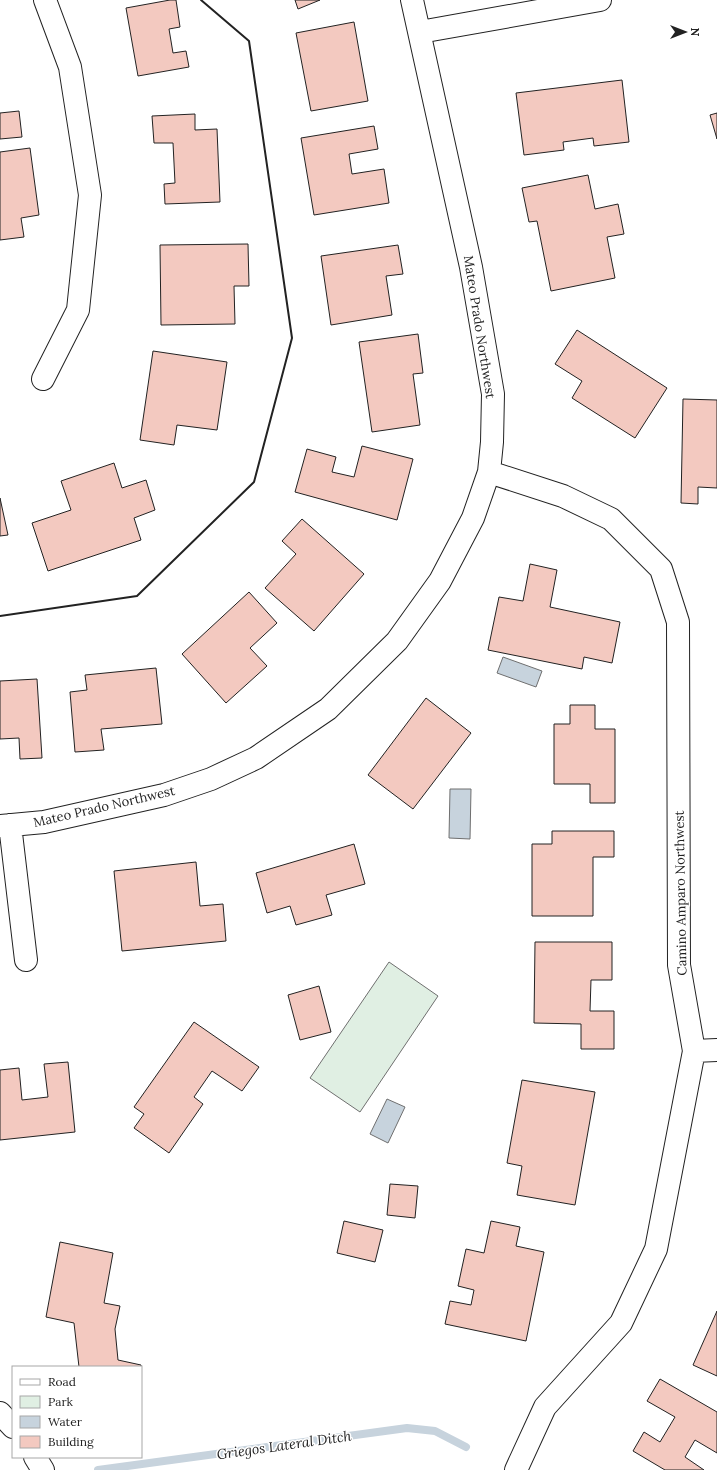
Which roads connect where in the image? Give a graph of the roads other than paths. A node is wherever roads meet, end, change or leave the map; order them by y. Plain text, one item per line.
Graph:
1 (45, 0) edge
2 (412, 0) edge
3 (600, 0) edge
4 (420, 32) junction
5 (43, 379) dead end
6 (489, 472) junction
7 (5, 825) edge
8 (26, 960) dead end
9 (717, 1050) edge
10 (694, 1051) junction
11 (0, 1413) edge
12 (12, 1426) edge
13 (36, 1458) edge
14 (43, 1470) edge
15 (516, 1470) edge

1 - 5 street
2 - 4 street, Mateo Prado Northwest
3 - 4 street
4 - 6 street, Mateo Prado Northwest
6 - 7 street, Mateo Prado Northwest
6 - 10 street, Camino Amparo Northwest
7 - 8 street
9 - 10 street
10 - 15 street, Camino Amparo Northwest
11 - 12 street
13 - 14 street

